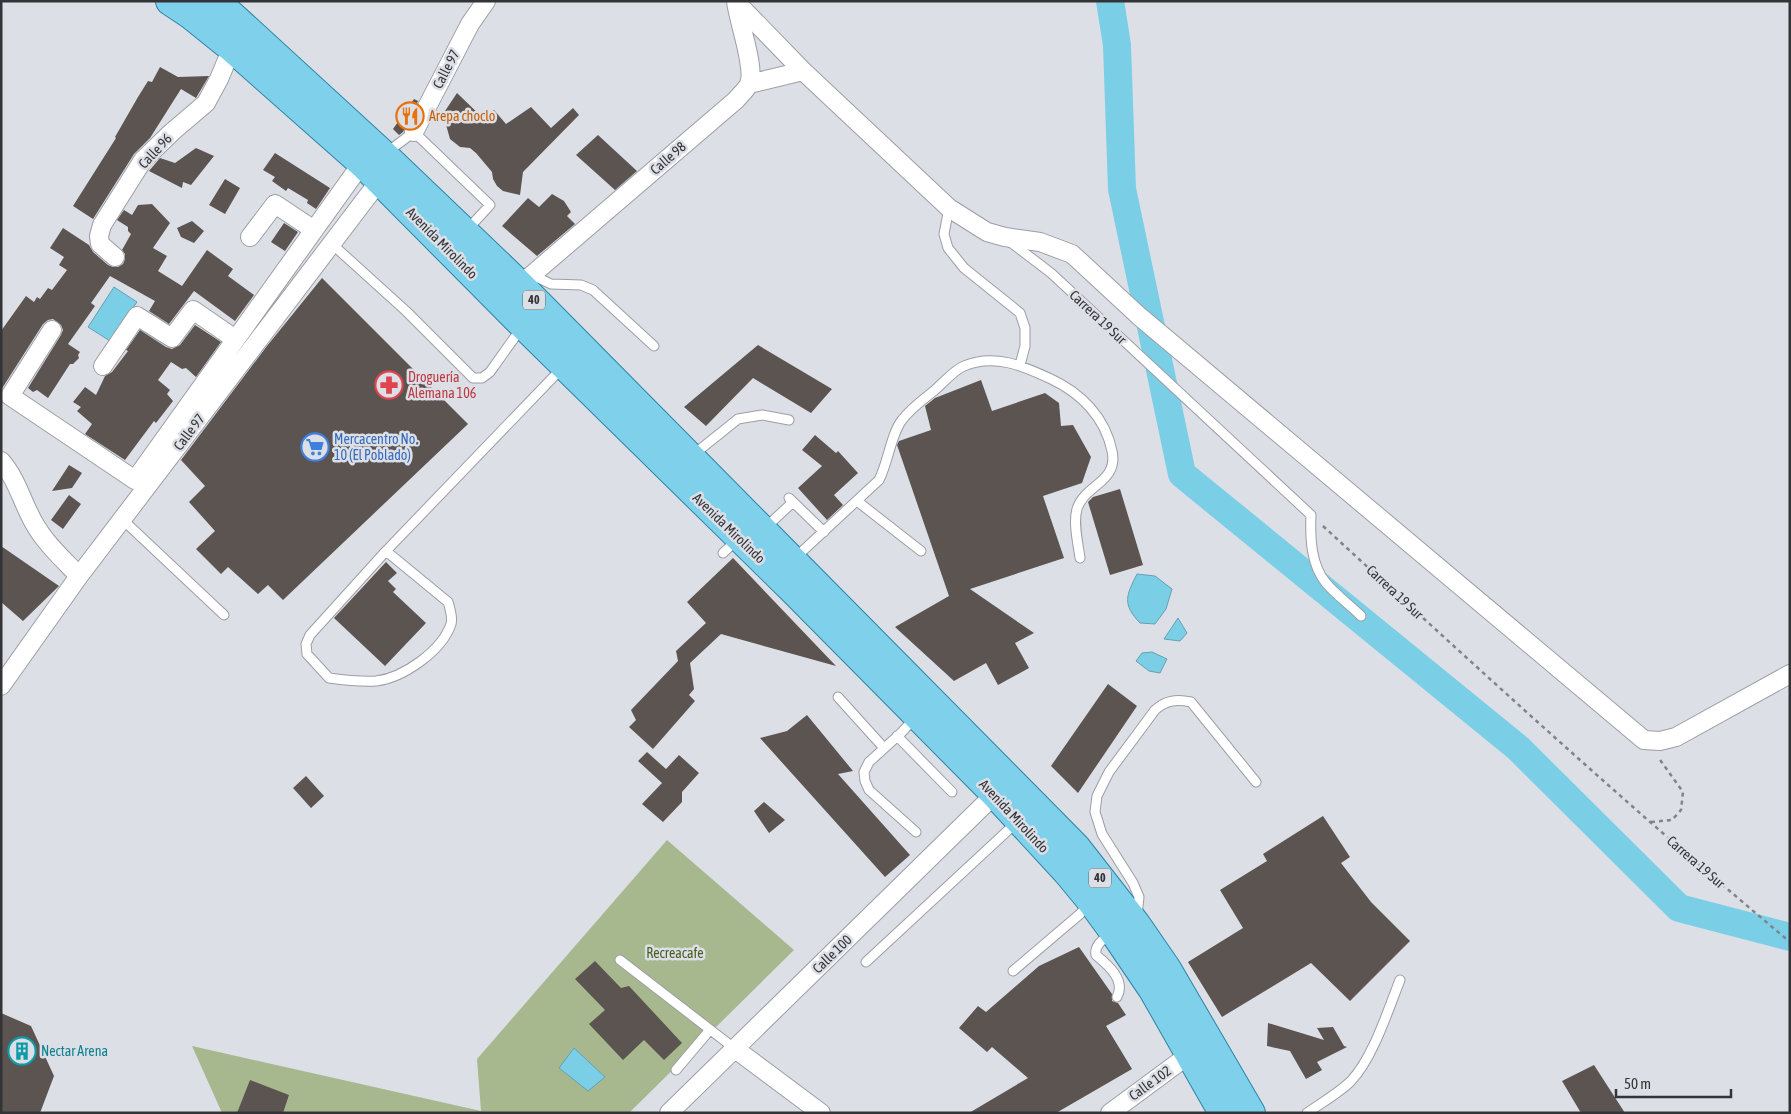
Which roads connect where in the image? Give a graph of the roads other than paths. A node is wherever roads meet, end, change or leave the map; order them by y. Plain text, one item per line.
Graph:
1 (170, 1) edge
2 (486, 1) edge
3 (736, 2) edge
4 (225, 5) edge
5 (232, 48) junction
6 (803, 71) junction
7 (749, 84) junction
8 (414, 132) junction
9 (375, 166) junction
10 (949, 208) junction
11 (314, 230) junction
12 (465, 232) junction
13 (250, 237) dead end
14 (1005, 238) junction
15 (332, 244) junction
16 (115, 257) dead end
17 (526, 280) junction
18 (523, 325) junction
19 (52, 330) dead end
20 (235, 339) junction
21 (654, 346) dead end
22 (1020, 365) junction
23 (102, 366) dead end
24 (564, 366) junction
25 (789, 420) dead end
26 (690, 457) junction
27 (1, 461) edge
28 (857, 501) junction
29 (122, 519) junction
30 (824, 532) junction
31 (742, 541) junction
32 (386, 551) junction
33 (921, 551) dead end
34 (1080, 558) dead end
35 (792, 560) junction
36 (79, 576) junction
37 (224, 615) dead end
38 (1361, 616) dead end
39 (1790, 674) edge
40 (899, 683) junction
41 (1, 686) edge
42 (838, 697) dead end
43 (924, 708) junction
44 (897, 736) junction
45 (884, 748) junction
46 (1256, 782) dead end
47 (998, 784) junction
48 (952, 792) dead end
49 (1019, 820) junction
50 (916, 832) dead end
51 (1091, 901) junction
52 (1124, 927) junction
53 (620, 960) dead end
54 (866, 962) dead end
55 (1013, 971) dead end
56 (1400, 980) dead end
57 (1117, 997) dead end
58 (710, 1031) junction
59 (734, 1048) junction
60 (1190, 1054) junction
61 (676, 1070) dead end
62 (669, 1113) edge
63 (821, 1113) edge
64 (1110, 1113) edge
65 (1224, 1113) edge
66 (1252, 1113) edge
67 (1307, 1113) edge

1 - 5 main road, Avenida Mirolindo / 40
2 - 8 street, Calle 97
3 - 6 street, Carrera 19 Sur
3 - 7 street
4 - 9 main road, Avenida Mirolindo / 40
5 - 9 main road, Avenida Mirolindo / 40
5 - 16 street, Calle 96
6 - 7 street
6 - 10 street, Carrera 19 Sur
7 - 17 street, Calle 98
8 - 9 lane, Calle 97
8 - 12 lane
9 - 11 street
9 - 12 main road, Avenida Mirolindo / 40
9 - 15 street, Calle 97
9 - 18 main road, Avenida Mirolindo / 40
10 - 14 street, Carrera 19 Sur
10 - 22 lane
11 - 13 street
11 - 20 street
12 - 17 main road, Avenida Mirolindo / 40
14 - 38 lane, Carrera 19 Sur
14 - 39 street, Carrera 19 Sur
15 - 18 lane
15 - 29 street, Calle 97
17 - 21 lane
17 - 26 main road, Avenida Mirolindo / 40
18 - 24 main road, Avenida Mirolindo / 40
19 - 20 street
20 - 23 street
22 - 28 lane
22 - 34 lane
24 - 31 main road, Avenida Mirolindo / 40
24 - 32 lane
25 - 26 lane
26 - 31 main road, Avenida Mirolindo / 40
27 - 36 street
28 - 30 lane
28 - 33 lane
29 - 36 street, Calle 97
29 - 37 lane
30 - 31 lane
30 - 35 lane
31 - 35 main road, Avenida Mirolindo / 40
31 - 40 main road, Avenida Mirolindo / 40
32 - 32 lane
35 - 40 main road, Avenida Mirolindo / 40
36 - 41 street, Calle 97
40 - 43 main road, Avenida Mirolindo / 40
40 - 47 main road
42 - 45 lane
43 - 44 lane
43 - 47 main road, Avenida Mirolindo / 40
44 - 45 lane
44 - 48 lane
45 - 50 lane
46 - 52 lane
47 - 49 main road, Avenida Mirolindo / 40
47 - 52 main road, Avenida Mirolindo / 40
47 - 59 street, Calle 100
49 - 51 main road, Avenida Mirolindo / 40
49 - 54 lane
51 - 52 main road, Avenida Mirolindo / 40
51 - 55 lane
52 - 57 lane
52 - 60 main road, Avenida Mirolindo / 40
52 - 66 main road, Avenida Mirolindo / 40
53 - 58 lane
56 - 67 lane
58 - 59 lane
58 - 61 lane
59 - 62 street, Calle 100
59 - 63 street
60 - 64 street, Calle 102
60 - 65 main road, Avenida Mirolindo / 40

